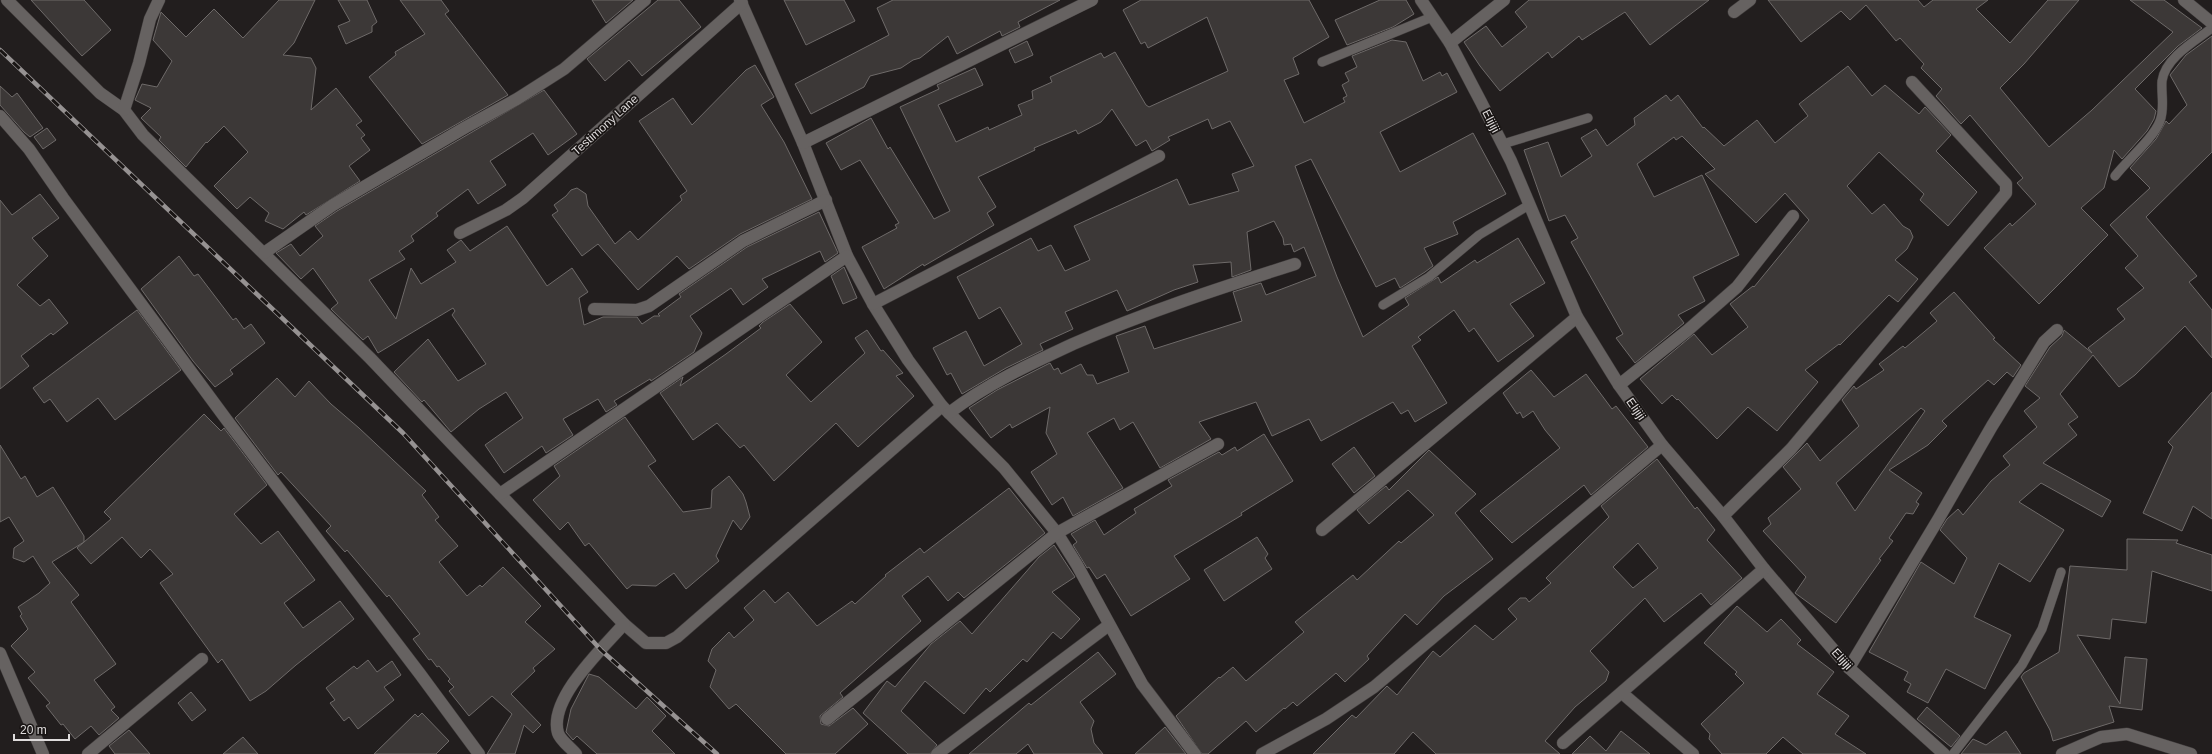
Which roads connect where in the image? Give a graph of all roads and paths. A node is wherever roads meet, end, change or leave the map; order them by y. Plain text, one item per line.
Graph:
1 (7, 0) edge
2 (159, 0) edge
3 (645, 0) edge
4 (1092, 0) edge
5 (1421, 0) edge
6 (1504, 0) edge
7 (1750, 0) edge
8 (2184, 0) edge
9 (741, 2) edge
10 (1734, 12) dead end
11 (1432, 17) junction
12 (2212, 23) edge
13 (2212, 28) edge
14 (1450, 43) junction
15 (1322, 62) dead end
16 (1912, 82) dead end
17 (124, 110) junction
18 (0, 116) edge
19 (1588, 118) dead end
20 (803, 143) junction
21 (1503, 144) junction
22 (1160, 156) dead end
23 (2115, 176) dead end
24 (826, 200) junction
25 (1529, 205) junction
26 (1793, 216) dead end
27 (460, 233) dead end
28 (264, 254) junction
29 (847, 256) junction
30 (1295, 264) dead end
31 (873, 304) junction
32 (1383, 305) dead end
33 (594, 309) dead end
34 (1577, 317) junction
35 (2057, 330) dead end
36 (1619, 385) junction
37 (946, 410) junction
38 (1218, 444) dead end
39 (1662, 445) junction
40 (500, 494) junction
41 (1723, 516) junction
42 (1322, 530) dead end
43 (1057, 533) junction
44 (1764, 569) junction
45 (2061, 572) dead end
46 (624, 624) junction
47 (1109, 625) junction
48 (0, 653) edge
49 (202, 659) dead end
50 (1849, 668) junction
51 (1622, 693) junction
52 (827, 719) dead end
53 (1563, 743) dead end
54 (43, 754) edge
55 (88, 754) edge
56 (479, 754) edge
57 (576, 754) edge
58 (937, 754) edge
59 (1195, 754) edge
60 (1262, 754) edge
61 (1693, 754) edge
62 (1944, 754) edge
63 (1953, 754) edge
64 (2062, 754) edge
65 (2192, 754) edge

1 - 17 street
2 - 17 street
3 - 28 street
4 - 20 street
5 - 11 street, Elijiji
6 - 14 street
7 - 10 street
8 - 12 street
9 - 20 street
9 - 27 street, Testimony Lane
11 - 14 street, Elijiji
11 - 15 lane
13 - 23 lane
14 - 21 street, Elijiji
16 - 41 street
17 - 28 street
18 - 56 street
19 - 21 lane
20 - 24 street
21 - 25 street, Elijiji
22 - 31 street
24 - 29 street
24 - 33 street
25 - 32 lane
25 - 34 street, Elijiji
26 - 36 street
28 - 40 street
29 - 31 street
29 - 40 street
30 - 37 street
31 - 37 street
34 - 36 street, Elijiji
34 - 42 street
35 - 50 street
36 - 39 street, Elijiji
37 - 43 street
37 - 46 street
38 - 43 street
39 - 41 street, Elijiji
39 - 60 street
40 - 46 street
41 - 44 street, Elijiji
43 - 47 street
43 - 52 street
44 - 50 street, Elijiji
44 - 51 street
45 - 63 lane
46 - 57 street
47 - 58 street
47 - 59 street
48 - 54 street
49 - 55 street
50 - 62 street, Elijiji
51 - 53 street
51 - 61 street
64 - 65 street

